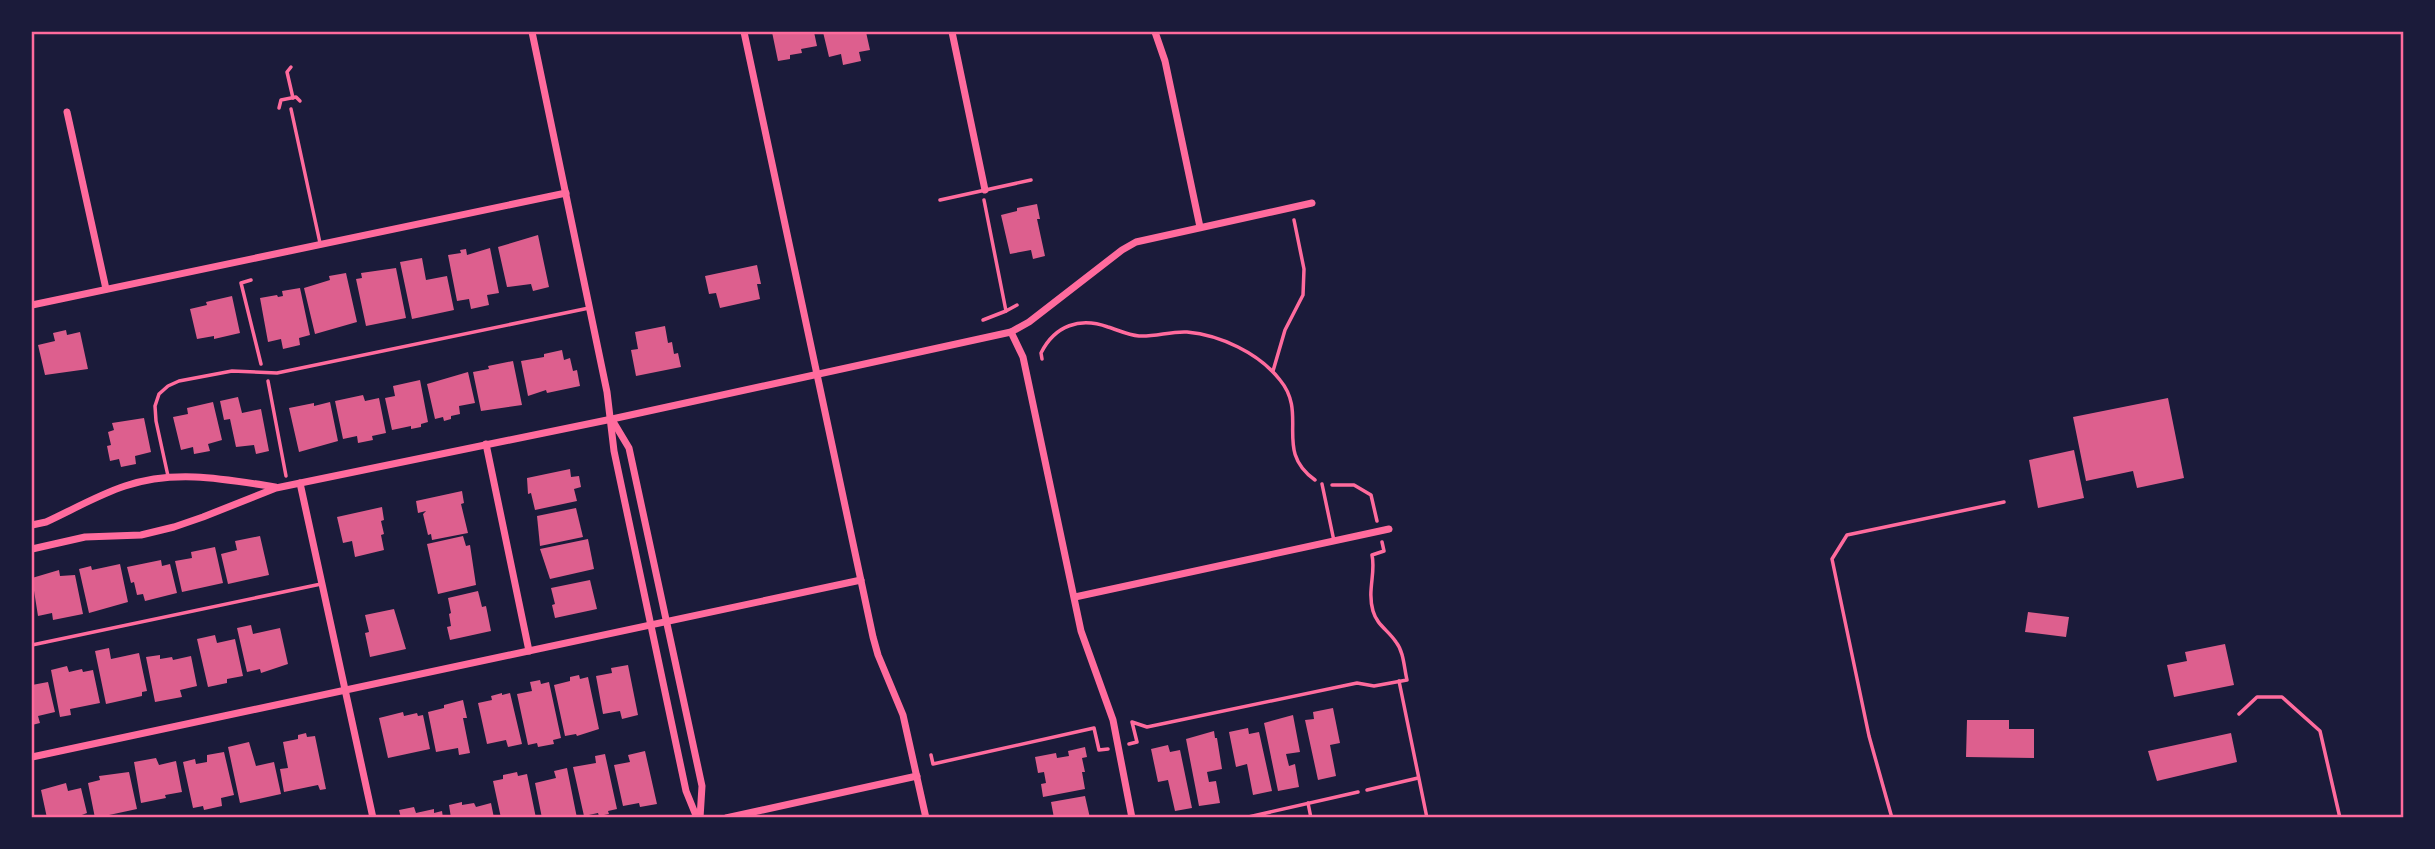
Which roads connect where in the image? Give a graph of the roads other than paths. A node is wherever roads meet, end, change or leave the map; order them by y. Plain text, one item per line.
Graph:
1 (534, 32) edge
2 (744, 32) edge
3 (952, 32) edge
4 (1155, 32) edge
5 (291, 109) dead end
6 (67, 112) dead end
7 (1031, 180) dead end
8 (983, 191) junction
9 (566, 193) junction
10 (940, 200) dead end
11 (1312, 203) dead end
12 (1200, 227) junction
13 (320, 245) junction
14 (106, 289) junction
15 (32, 305) edge
16 (589, 309) junction
17 (1011, 332) junction
18 (817, 375) junction
19 (612, 419) junction
20 (486, 444) junction
21 (168, 477) junction
22 (300, 483) junction
23 (1322, 484) road end
24 (276, 488) junction
25 (2004, 502) dead end
26 (32, 525) edge
27 (1389, 529) dead end
28 (1334, 541) junction
29 (32, 549) edge
30 (861, 580) junction
31 (322, 584) junction
32 (1075, 597) junction
33 (666, 622) junction
34 (650, 626) junction
35 (32, 645) edge
36 (529, 651) junction
37 (345, 690) junction
38 (2239, 714) dead end
39 (32, 757) edge
40 (917, 776) junction
41 (1358, 792) road end
42 (1308, 803) junction
43 (373, 817) edge
44 (699, 817) edge
45 (726, 817) edge
46 (926, 817) edge
47 (1132, 817) edge
48 (1244, 817) edge
49 (1311, 817) edge
50 (1892, 817) edge
51 (2340, 817) edge

1 - 9 street
2 - 18 street
3 - 8 street
4 - 12 street
5 - 13 lane
6 - 14 street
7 - 8 lane
8 - 10 lane
9 - 13 street
9 - 16 street
11 - 12 street
12 - 17 street
13 - 14 street
14 - 15 street
16 - 19 street
16 - 21 lane
17 - 18 street
17 - 32 street
18 - 19 street
18 - 30 street
19 - 20 street
19 - 33 street
19 - 34 street
20 - 22 street
20 - 36 street
21 - 24 street
21 - 26 street
22 - 24 street
22 - 31 street
23 - 28 lane
24 - 29 street
25 - 50 lane
27 - 28 street
28 - 32 street
30 - 33 street
30 - 40 street
31 - 35 lane
31 - 37 street
32 - 47 street
33 - 34 street
33 - 44 street
34 - 36 street
34 - 44 street
36 - 37 street
37 - 39 street
37 - 43 street
38 - 51 lane
40 - 45 street
40 - 46 street
41 - 42 lane
42 - 48 lane
42 - 49 lane

